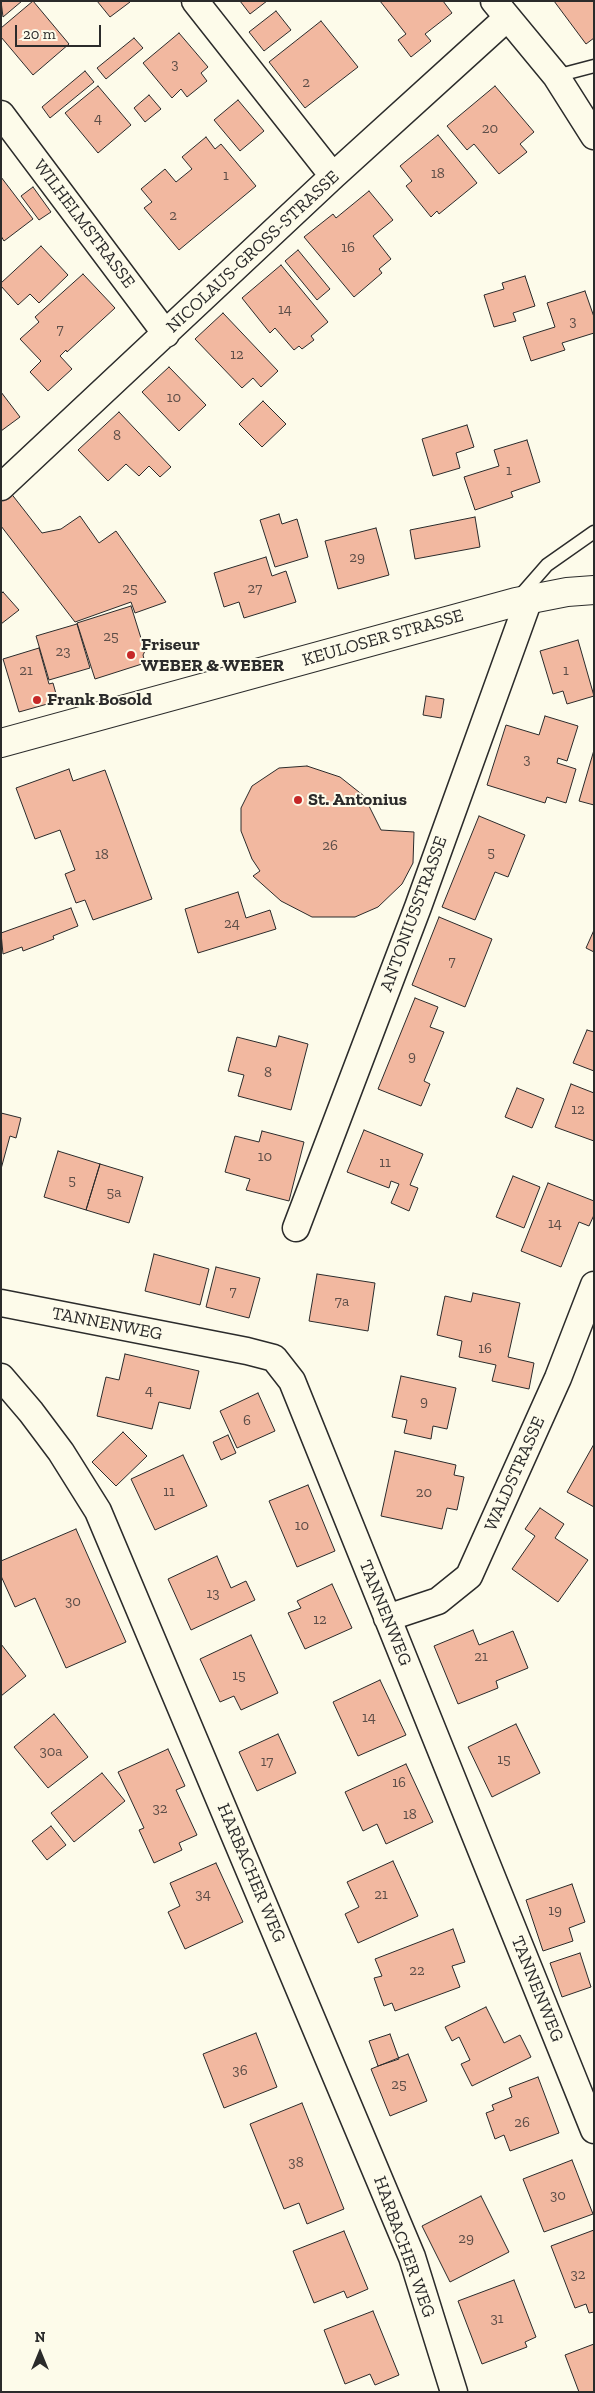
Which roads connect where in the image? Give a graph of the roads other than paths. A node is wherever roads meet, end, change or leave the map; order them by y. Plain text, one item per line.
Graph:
1 (195, 1) edge
2 (500, 10) edge
3 (594, 66) edge
4 (556, 76) junction
5 (1, 114) edge
6 (594, 136) edge
7 (333, 176) junction
8 (166, 334) junction
9 (1, 488) edge
10 (594, 532) edge
11 (594, 590) edge
12 (522, 600) junction
13 (1, 743) edge
14 (296, 1228) dead end
15 (594, 1285) edge
16 (1, 1303) edge
17 (1, 1377) edge
18 (388, 1618) junction
19 (594, 2130) edge
20 (454, 2392) edge

1 - 7 street
2 - 4 street
2 - 7 street, NICOLAUS-GROSS-STRASSE
3 - 4 lane
4 - 6 street
5 - 8 street, WILHELMSTRASSE
7 - 8 street, NICOLAUS-GROSS-STRASSE
8 - 9 street, NICOLAUS-GROSS-STRASSE
10 - 12 lane
11 - 12 street, KEULOSER STRASSE
12 - 13 street, KEULOSER STRASSE
12 - 14 street, ANTONIUSSTRASSE
15 - 18 street, WALDSTRASSE
16 - 18 street, TANNENWEG
17 - 20 street, HARBACHER WEG
18 - 19 street, TANNENWEG

